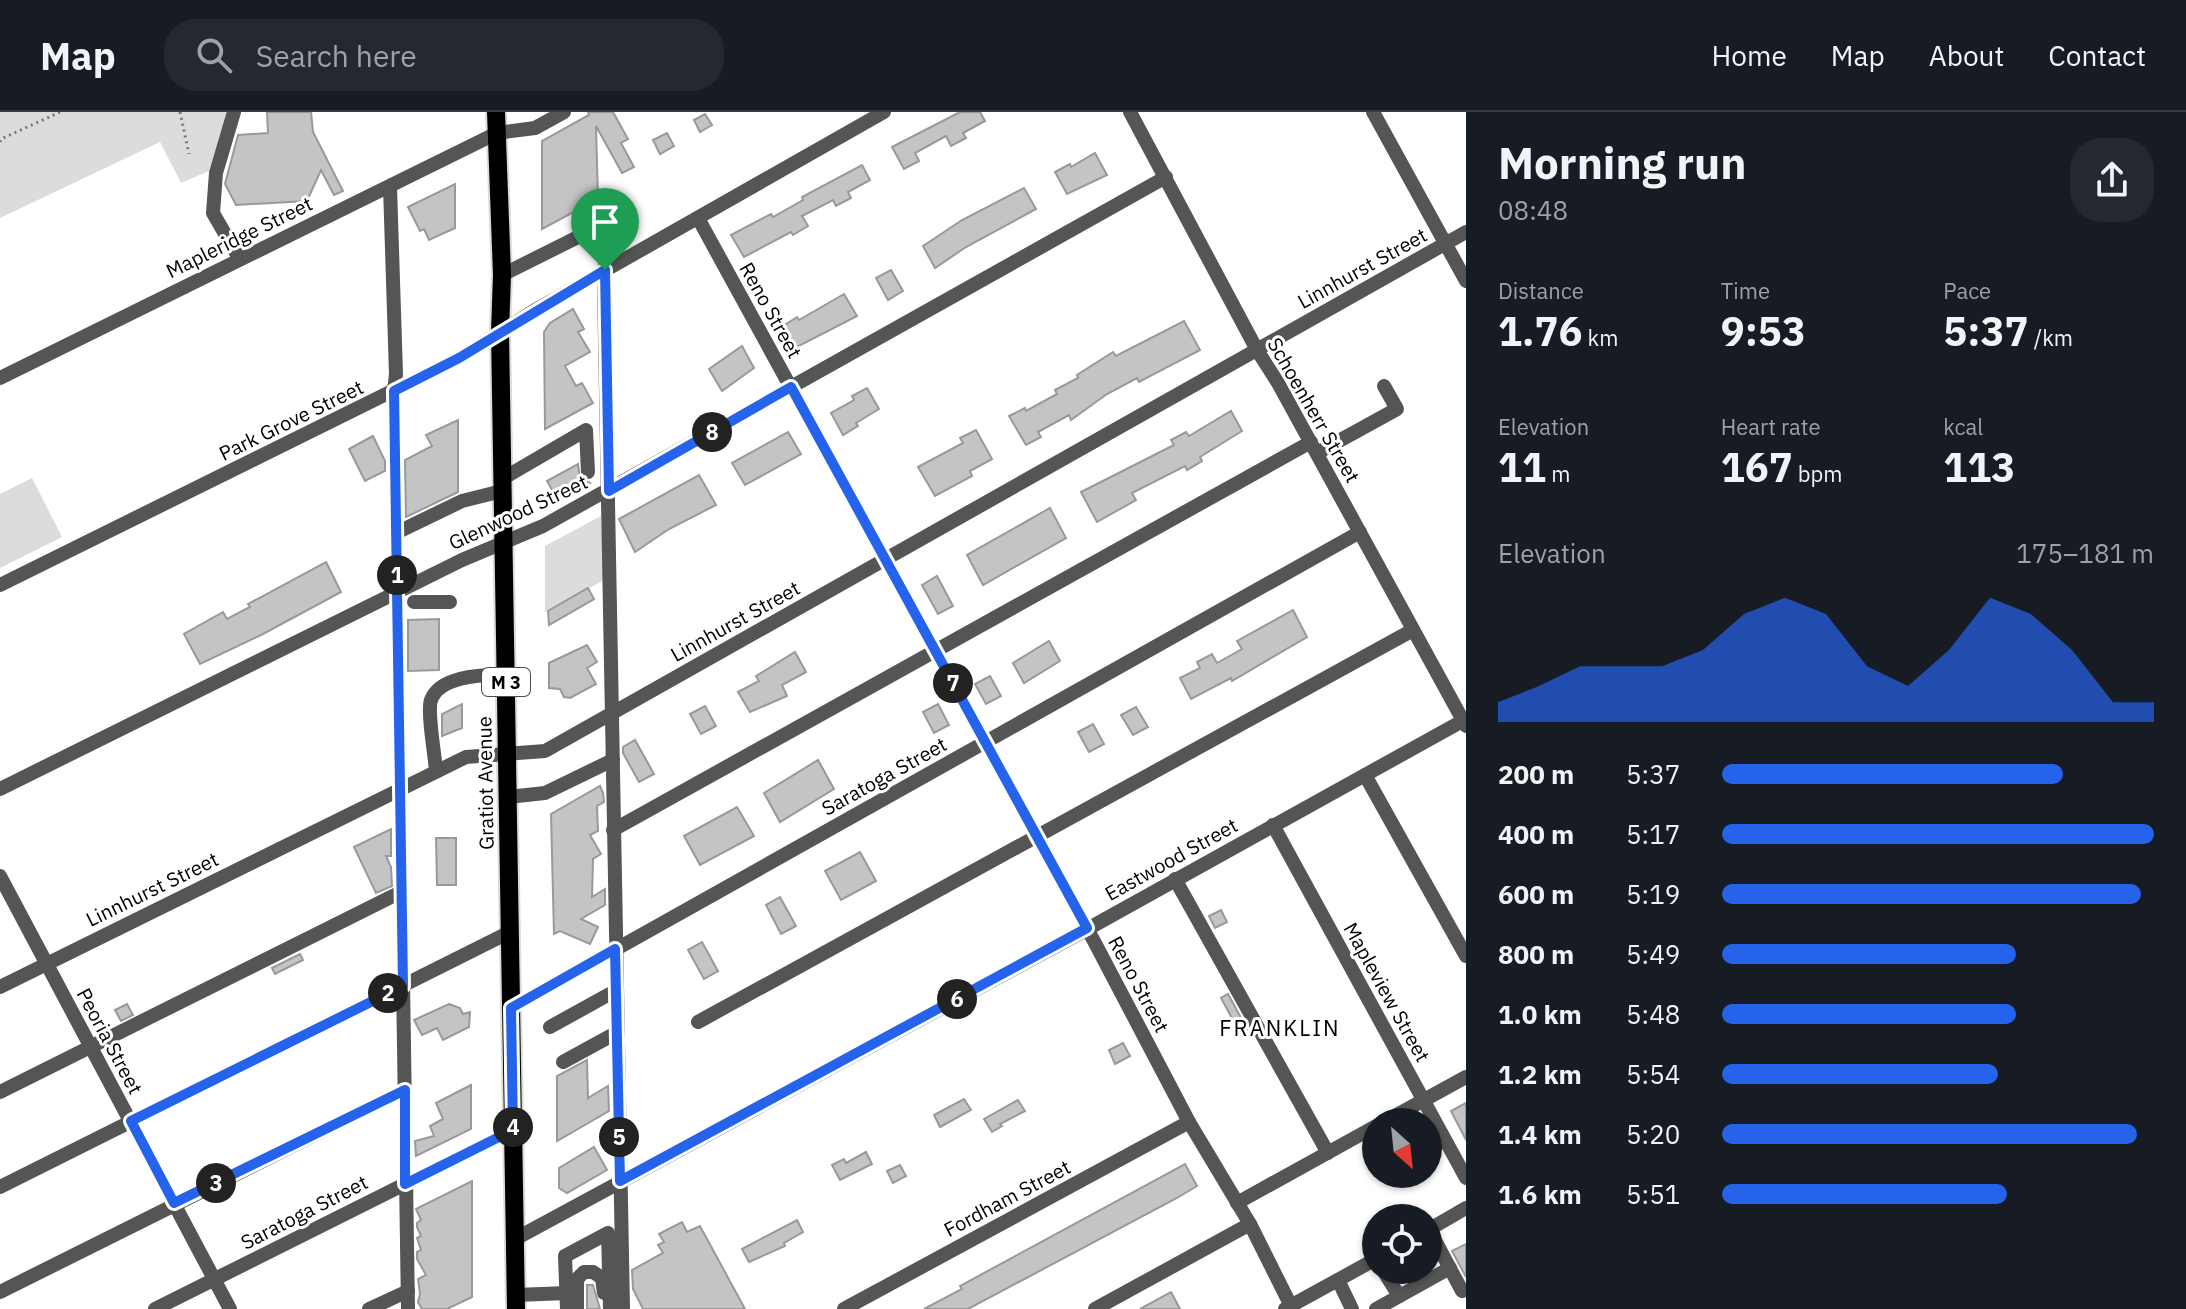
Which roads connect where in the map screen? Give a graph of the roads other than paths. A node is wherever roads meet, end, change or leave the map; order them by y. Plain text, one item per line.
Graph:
1 (234, 112) edge
2 (496, 112) edge
3 (564, 112) edge
4 (884, 112) edge
5 (1130, 112) edge
6 (1373, 112) edge
7 (497, 133) junction
8 (1166, 177) junction
9 (390, 187) junction
10 (698, 218) junction
11 (588, 232) dead end
12 (1466, 232) edge
13 (606, 235) dead end
14 (1446, 244) junction
15 (239, 258) junction
16 (605, 270) junction
17 (502, 275) junction
18 (1466, 281) edge
19 (500, 332) junction
20 (1257, 350) junction
21 (0, 378) edge
22 (1384, 386) dead end
23 (791, 387) junction
24 (394, 391) junction
25 (1314, 447) junction
26 (588, 472) dead end
27 (502, 485) junction
28 (609, 491) junction
29 (1360, 532) junction
30 (396, 533) junction
31 (503, 542) junction
32 (886, 560) junction
33 (431, 578) junction
34 (0, 585) edge
35 (398, 594) junction
36 (414, 602) dead end
37 (1413, 630) junction
38 (936, 652) junction
39 (506, 674) junction
40 (613, 712) junction
41 (1465, 722) edge
42 (985, 742) junction
43 (507, 754) junction
44 (613, 760) junction
45 (436, 771) junction
46 (1365, 775) junction
47 (400, 788) junction
48 (0, 789) edge
49 (508, 797) junction
50 (1273, 825) junction
51 (613, 830) junction
52 (1036, 836) junction
53 (0, 876) edge
54 (1175, 879) junction
55 (401, 892) junction
56 (1087, 928) junction
57 (510, 932) junction
58 (615, 949) junction
59 (1466, 956) edge
60 (47, 964) junction
61 (403, 986) junction
62 (0, 987) edge
63 (615, 991) junction
64 (511, 1008) junction
65 (698, 1022) dead end
66 (550, 1027) dead end
67 (616, 1033) junction
68 (90, 1046) junction
69 (563, 1062) dead end
70 (1466, 1077) edge
71 (405, 1090) junction
72 (0, 1092) edge
73 (1424, 1100) junction
74 (1409, 1108) edge
75 (131, 1121) junction
76 (1189, 1122) junction
77 (513, 1130) junction
78 (1362, 1134) edge
79 (1328, 1153) junction
80 (1466, 1178) edge
81 (620, 1181) junction
82 (405, 1184) junction
83 (0, 1187) edge
84 (174, 1203) junction
85 (1237, 1203) junction
86 (1466, 1208) edge
87 (1442, 1222) edge
88 (1250, 1224) junction
89 (515, 1239) junction
90 (1442, 1254) edge
91 (1362, 1267) edge
92 (1450, 1268) junction
93 (214, 1279) junction
94 (1338, 1280) junction
95 (1392, 1284) edge
96 (408, 1291) junction
97 (1462, 1291) dead end
98 (0, 1292) edge
99 (567, 1293) junction
100 (1399, 1296) junction
101 (516, 1302) edge
102 (1288, 1308) edge
103 (155, 1309) edge
104 (230, 1309) edge
105 (369, 1309) edge
106 (408, 1309) edge
107 (567, 1309) edge
108 (577, 1309) edge
109 (607, 1309) edge
110 (623, 1309) edge
111 (844, 1309) edge
112 (1095, 1309) edge
113 (1352, 1309) edge
114 (1376, 1309) edge

1 - 15 street
2 - 7 main road, Gratiot Avenue / M 3
3 - 7 street, Mapleridge Street
4 - 10 street, Park Grove Street
5 - 8 street, Schoenherr Street
6 - 14 street
7 - 9 street, Mapleridge Street
7 - 17 main road, Gratiot Avenue / M 3
8 - 20 street, Schoenherr Street
8 - 23 street, Glenwood Street
9 - 15 street, Mapleridge Street
9 - 24 street
10 - 16 street, Park Grove Street
10 - 23 street, Reno Street
11 - 17 street
12 - 14 street, Linnhurst Street
13 - 16 street
14 - 18 street
14 - 20 street, Linnhurst Street
15 - 21 street, Mapleridge Street
16 - 19 street, Park Grove Street
16 - 28 street
17 - 19 main road, Gratiot Avenue / M 3
19 - 24 street, Park Grove Street
19 - 27 main road, Gratiot Avenue / M 3
20 - 25 street, Schoenherr Street
20 - 32 street, Linnhurst Street
22 - 25 street
23 - 28 street, Glenwood Street
23 - 32 street, Reno Street
24 - 30 street
24 - 34 street, Park Grove Street
25 - 29 street, Schoenherr Street
25 - 38 street
26 - 27 street
27 - 30 street
27 - 31 main road, Gratiot Avenue / M 3
28 - 31 street, Glenwood Street
28 - 40 street
29 - 37 street, Schoenherr Street
29 - 42 street, Saratoga Street
30 - 35 street
31 - 33 street, Glenwood Street
31 - 39 main road, Gratiot Avenue / M 3
32 - 38 street, Reno Street
32 - 40 street, Linnhurst Street
33 - 35 street, Glenwood Street
33 - 36 street
35 - 47 street
35 - 48 street, Glenwood Street
37 - 41 street, Schoenherr Street
37 - 52 street
38 - 42 street, Reno Street
38 - 51 street
39 - 43 main road, Gratiot Avenue / M 3
39 - 45 street
40 - 43 street, Linnhurst Street
40 - 44 street
41 - 46 street, Eastwood Street
42 - 52 street, Reno Street
42 - 58 street, Saratoga Street
43 - 45 street, Linnhurst Street
43 - 49 main road, Gratiot Avenue / M 3
44 - 49 street
44 - 51 street
45 - 47 street, Linnhurst Street
46 - 50 street, Eastwood Street
46 - 59 street
47 - 55 street
47 - 60 street, Linnhurst Street
49 - 57 main road, Gratiot Avenue / M 3
50 - 54 street, Eastwood Street
50 - 73 street, Mapleview Street
51 - 58 street
52 - 56 street, Reno Street
52 - 65 street
53 - 60 street, Peoria Street
54 - 56 street, Eastwood Street
54 - 79 street
55 - 61 street
55 - 68 street
56 - 76 street, Reno Street
56 - 81 street, Eastwood Street
57 - 61 street
57 - 64 main road, Gratiot Avenue / M 3
58 - 63 street
58 - 64 street, Saratoga Street
60 - 62 street, Linnhurst Street
60 - 68 street, Peoria Street
61 - 71 street
61 - 75 street
63 - 66 street
63 - 67 street
64 - 77 main road, Gratiot Avenue / M 3
67 - 69 street
67 - 81 street
68 - 72 street
68 - 75 street, Peoria Street
70 - 73 street
71 - 82 street
71 - 84 street
73 - 74 street
73 - 80 street, Mapleview Street
75 - 83 street
75 - 84 street, Peoria Street
76 - 85 street, Reno Street
76 - 111 street, Fordham Street
77 - 82 street, Saratoga Street
77 - 89 main road, Gratiot Avenue / M 3
78 - 79 street
79 - 85 street
81 - 89 street, Eastwood Street
81 - 110 street
82 - 93 street, Saratoga Street
82 - 96 street
84 - 93 street, Peoria Street
84 - 98 street
85 - 88 street, Reno Street
86 - 87 street
88 - 102 street, Reno Street
88 - 112 street
89 - 101 main road, Gratiot Avenue / M 3
90 - 92 street
91 - 94 street
92 - 97 street
92 - 100 street
93 - 103 street, Saratoga Street
93 - 104 street, Peoria Street
94 - 102 street
94 - 113 street
95 - 100 street
96 - 105 street
96 - 106 street
99 - 101 street
99 - 107 street
99 - 109 street
100 - 114 street
108 - 109 street

